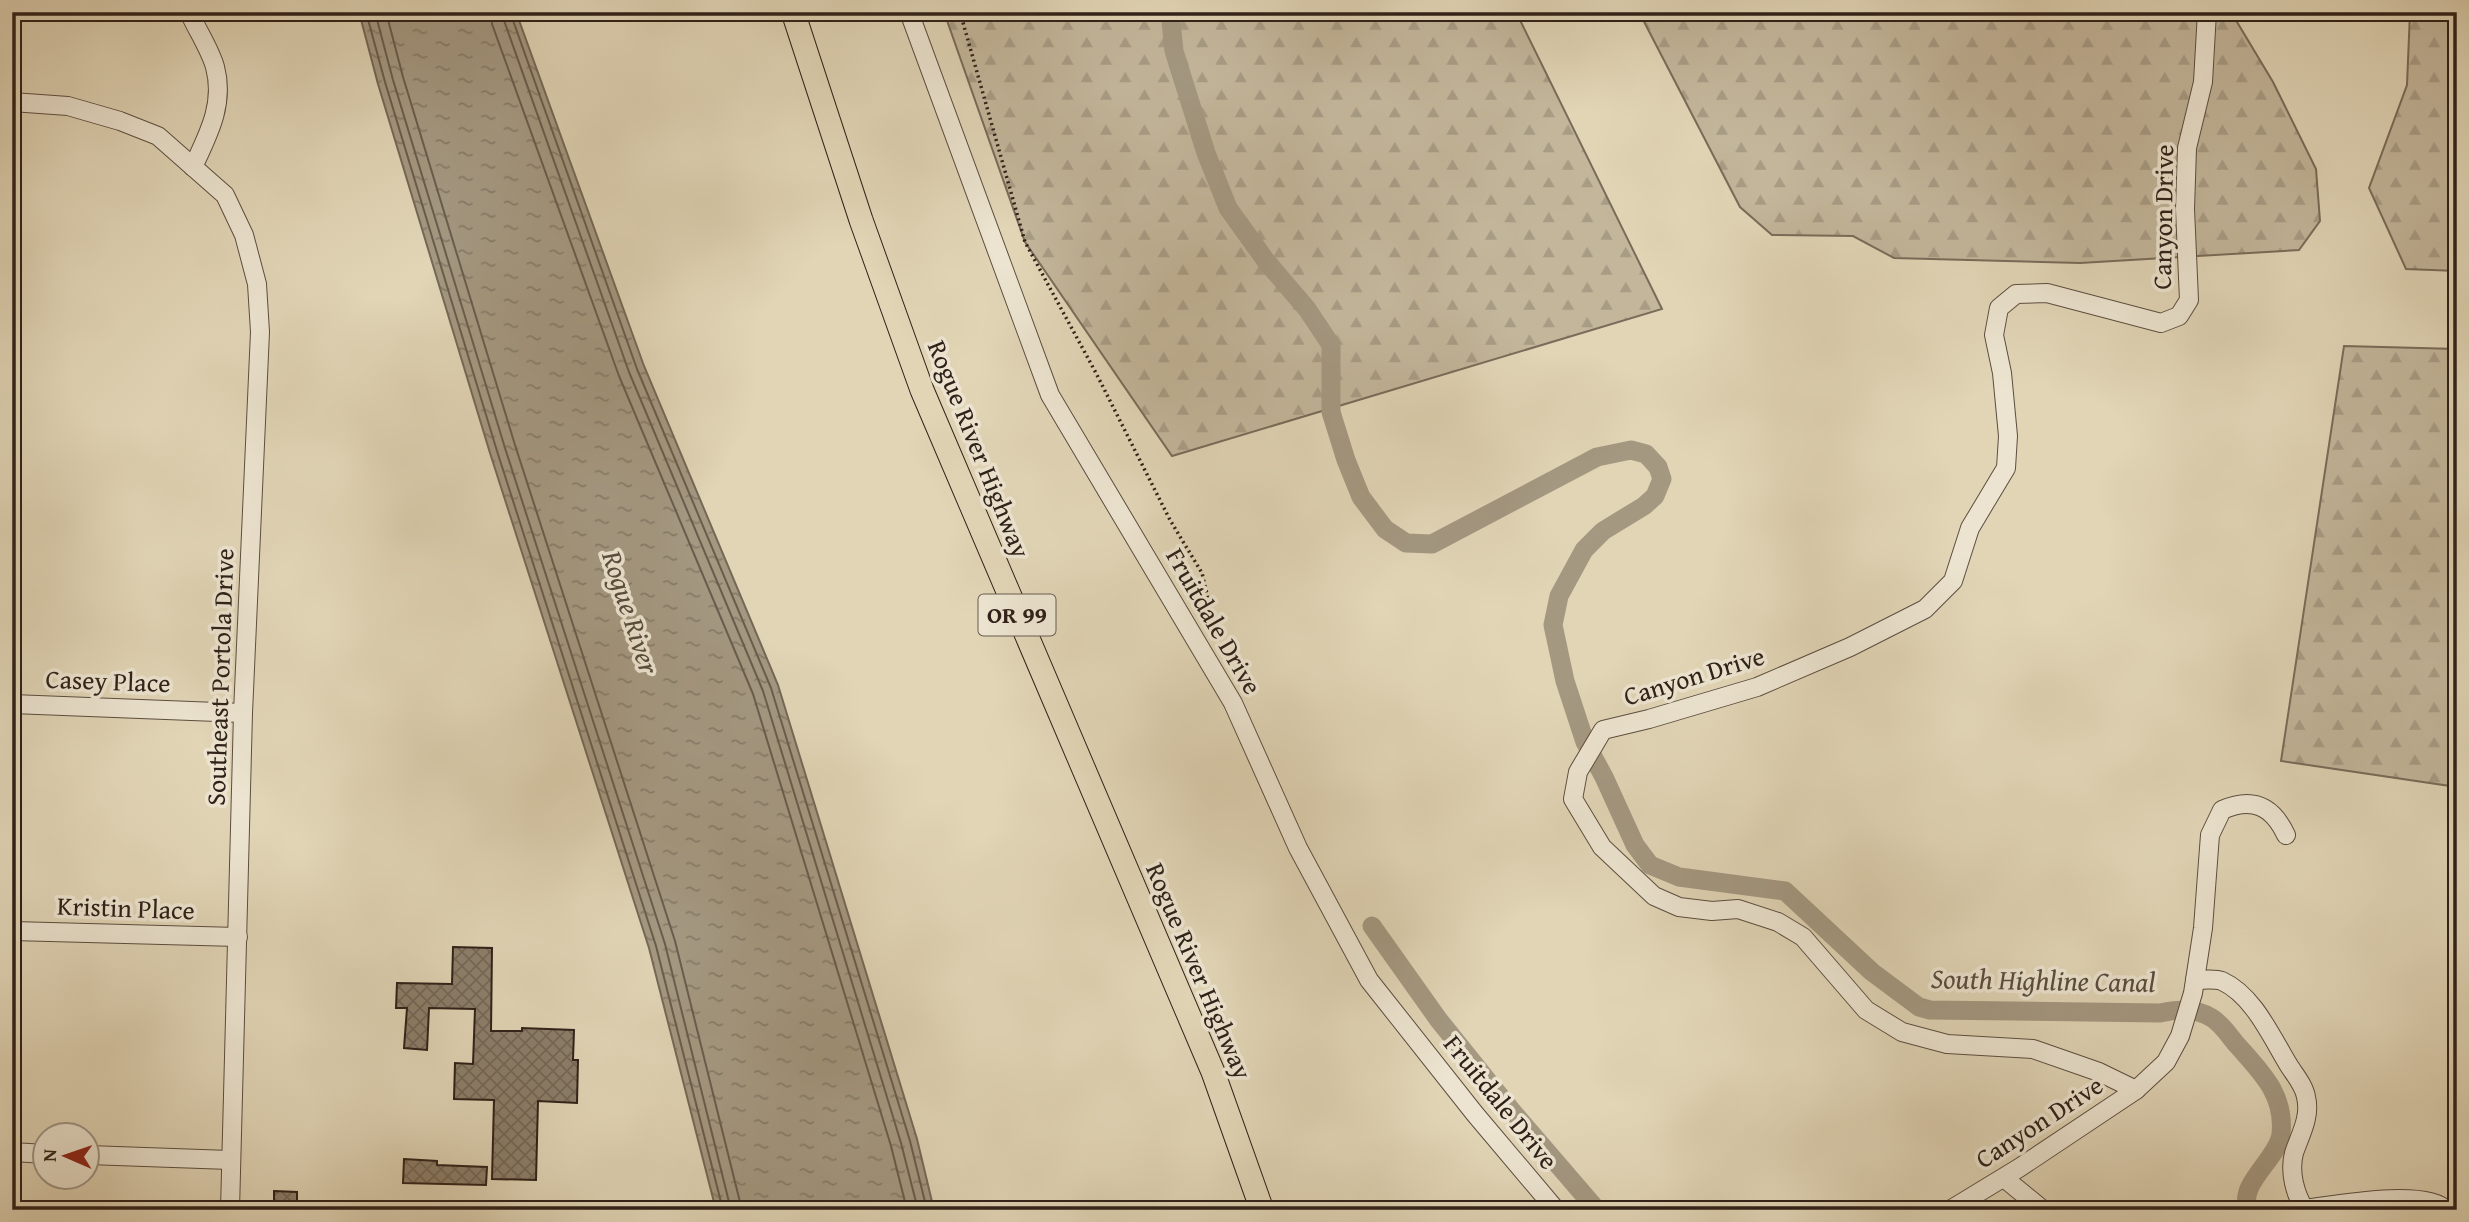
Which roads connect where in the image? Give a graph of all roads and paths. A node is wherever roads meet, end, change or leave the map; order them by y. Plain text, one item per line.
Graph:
1 (189, 12) edge
2 (793, 12) edge
3 (909, 12) edge
4 (960, 12) edge
5 (2207, 12) edge
6 (12, 102) edge
7 (193, 167) junction
8 (1221, 651) dead end
9 (12, 704) edge
10 (243, 713) junction
11 (2286, 835) dead end
12 (12, 931) edge
13 (238, 937) junction
14 (2195, 980) junction
15 (2136, 1090) junction
16 (12, 1152) edge
17 (32, 1153) edge
18 (102, 1155) edge
19 (230, 1160) junction
20 (2004, 1178) junction
21 (2304, 1209) edge
22 (230, 1210) edge
23 (1262, 1210) edge
24 (1556, 1210) edge
25 (1950, 1210) edge
26 (2043, 1210) edge
27 (2446, 1210) edge

1 - 7 street
2 - 23 main road, Rogue River Highway / OR 99
3 - 24 street, Fruitdale Drive
4 - 8 path
5 - 15 street, Canyon Drive
6 - 7 street, Southeast Portola Drive
7 - 10 street, Southeast Portola Drive
9 - 10 street, Casey Place
10 - 13 street, Southeast Portola Drive
11 - 14 street
12 - 13 street, Kristin Place
13 - 19 street, Southeast Portola Drive
14 - 15 street
14 - 21 street
15 - 20 street, Canyon Drive
16 - 17 street
18 - 19 street
19 - 22 street, Southeast Portola Drive
20 - 25 street, Canyon Drive
20 - 26 street
21 - 27 street

